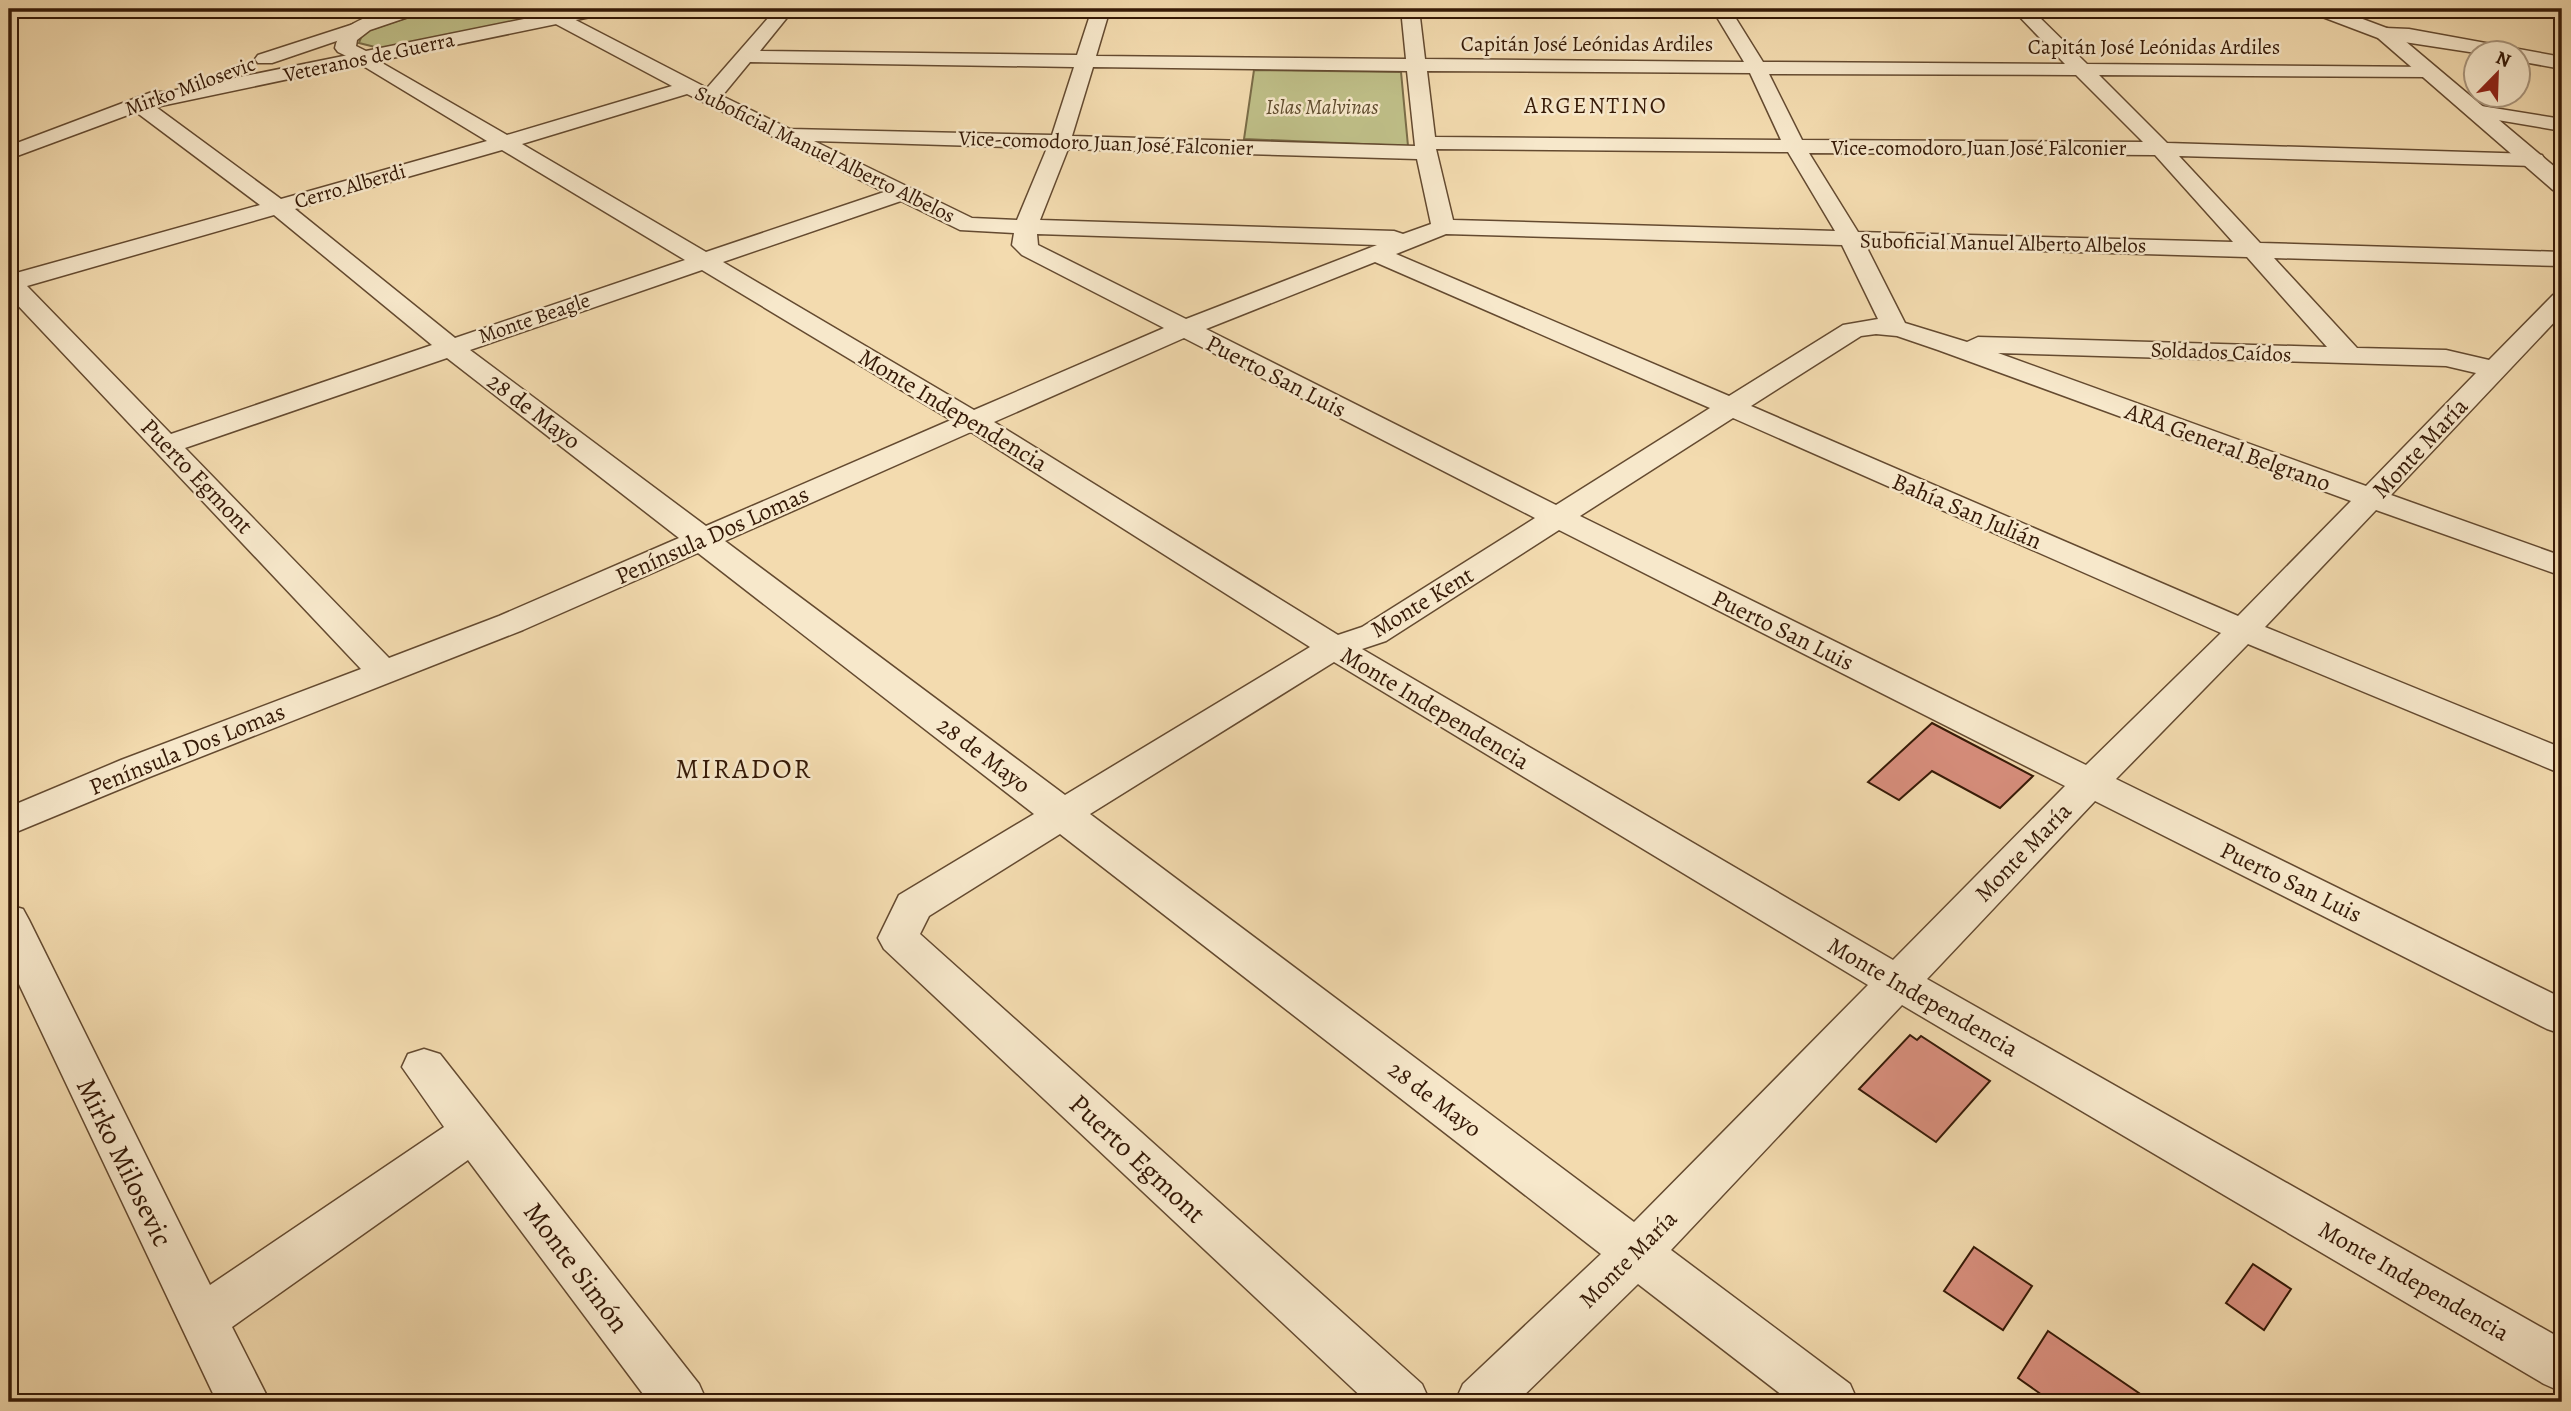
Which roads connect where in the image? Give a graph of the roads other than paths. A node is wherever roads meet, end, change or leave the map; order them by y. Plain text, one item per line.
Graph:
1 (413, 9) edge
2 (600, 9) edge
3 (785, 9) edge
4 (1101, 9) edge
5 (1410, 9) edge
6 (1721, 9) edge
7 (2021, 9) edge
8 (2319, 9) edge
9 (2390, 9) edge
10 (561, 13) edge
11 (363, 26) junction
12 (2385, 34) junction
13 (2462, 44) edge
14 (747, 56) junction
15 (363, 58) junction
16 (2532, 58) edge
17 (1085, 62) junction
18 (2562, 63) edge
19 (1756, 66) junction
20 (1416, 67) junction
21 (2081, 70) junction
22 (2428, 71) junction
23 (689, 87) junction
24 (711, 96) junction
25 (138, 104) junction
26 (2474, 111) junction
27 (2562, 125) edge
28 (787, 134) junction
29 (1060, 142) junction
30 (502, 143) junction
31 (1795, 147) junction
32 (1425, 148) junction
33 (2161, 149) junction
34 (9, 153) edge
35 (2534, 160) junction
36 (2562, 185) edge
37 (902, 193) junction
38 (278, 207) junction
39 (1026, 227) junction
40 (1443, 227) junction
41 (1412, 239) junction
42 (1851, 239) junction
43 (2252, 250) junction
44 (1374, 253) junction
45 (704, 259) junction
46 (2562, 259) edge
47 (10, 283) edge
48 (2562, 300) edge
49 (1894, 326) junction
50 (1183, 329) junction
51 (1947, 344) junction
52 (450, 347) junction
53 (2349, 355) junction
54 (2494, 369) junction
55 (1731, 407) junction
56 (971, 419) junction
57 (167, 445) junction
58 (2371, 499) junction
59 (1557, 517) junction
60 (703, 540) junction
61 (2562, 567) edge
62 (2243, 630) junction
63 (1334, 648) junction
64 (383, 672) junction
65 (2562, 762) edge
66 (2090, 783) junction
67 (1062, 814) junction
68 (9, 822) edge
69 (913, 906) joint
70 (9, 920) edge
71 (1897, 982) junction
72 (2562, 1017) edge
73 (424, 1067) dead end
74 (474, 1131) junction
75 (1636, 1253) junction
76 (201, 1320) junction
77 (2562, 1367) edge
78 (244, 1402) edge
79 (681, 1402) edge
80 (1404, 1402) edge
81 (1481, 1402) edge
82 (1832, 1402) edge

1 - 11 street, Mirko Milosevic
2 - 10 street, Veteranos de Guerra
3 - 14 street
4 - 17 street
5 - 20 street
6 - 19 street
7 - 21 street
8 - 12 street
9 - 12 street
10 - 15 street, Veteranos de Guerra
10 - 23 street, Suboficial Manuel Alberto Albelos
11 - 15 street, Monte Independencia
11 - 25 street, Mirko Milosevic
12 - 13 street
12 - 22 street
14 - 17 street, Capitán José Leónidas Ardiles
14 - 24 street
15 - 25 street, Veteranos de Guerra
15 - 30 street, Monte Independencia
16 - 18 street
17 - 20 street, Capitán José Leónidas Ardiles
17 - 29 street
19 - 20 street, Capitán José Leónidas Ardiles
19 - 21 street, Capitán José Leónidas Ardiles
19 - 31 street
20 - 32 street
21 - 22 street, Capitán José Leónidas Ardiles
21 - 33 street
22 - 26 street
23 - 24 street, Suboficial Manuel Alberto Albelos
23 - 30 street, Cerro Alberdi
24 - 28 street, Suboficial Manuel Alberto Albelos
25 - 34 street, Mirko Milosevic
25 - 38 street, 28 de Mayo
26 - 27 street
26 - 35 street
28 - 29 street, Vice-comodoro Juan José Falconier
28 - 37 street, Suboficial Manuel Alberto Albelos
29 - 32 street, Vice-comodoro Juan José Falconier
29 - 39 street
30 - 38 street, Cerro Alberdi
30 - 45 street, Monte Independencia
31 - 32 street, Vice-comodoro Juan José Falconier
31 - 33 street, Vice-comodoro Juan José Falconier
31 - 42 street
32 - 40 street
33 - 35 street, Vice-comodoro Juan José Falconier
33 - 43 street
35 - 36 street
37 - 39 street, Suboficial Manuel Alberto Albelos
37 - 45 street, Monte Beagle
38 - 47 street, Cerro Alberdi
38 - 52 street, 28 de Mayo
39 - 41 street, Suboficial Manuel Alberto Albelos
39 - 50 street, Puerto San Luis
40 - 41 street, Península Dos Lomas
40 - 42 street, Suboficial Manuel Alberto Albelos
41 - 44 street, Península Dos Lomas
42 - 43 street, Suboficial Manuel Alberto Albelos
42 - 49 street
43 - 46 street, Suboficial Manuel Alberto Albelos
43 - 53 street
44 - 50 street, Península Dos Lomas
44 - 55 street, Bahía San Julián
45 - 52 street, Monte Beagle
45 - 56 street, Monte Independencia
47 - 57 street, Puerto Egmont
48 - 54 street, Monte María
49 - 51 street, ARA General Belgrano
49 - 55 street, Monte Kent
50 - 56 street, Península Dos Lomas
50 - 59 street, Puerto San Luis
51 - 53 street, Soldados Caídos
51 - 58 street, ARA General Belgrano
52 - 57 street, Monte Beagle
52 - 60 street, 28 de Mayo
53 - 54 street, Soldados Caídos
54 - 58 street, Monte María
55 - 59 street, Monte Kent
55 - 62 street, Bahía San Julián
56 - 60 street, Península Dos Lomas
56 - 63 street, Monte Independencia
57 - 64 street, Puerto Egmont
58 - 61 street, ARA General Belgrano
58 - 62 street, Monte María
59 - 63 street, Monte Kent
59 - 66 street, Puerto San Luis
60 - 64 street, Península Dos Lomas
60 - 67 street, 28 de Mayo
62 - 65 street, Bahía San Julián
62 - 66 street, Monte María
63 - 67 street, Monte Kent
63 - 71 street, Monte Independencia
64 - 68 street, Península Dos Lomas
66 - 71 street, Monte María
66 - 72 street, Puerto San Luis
67 - 69 street, Monte Kent
67 - 75 street, 28 de Mayo
69 - 80 street, Puerto Egmont
70 - 76 street, Mirko Milosevic
71 - 75 street, Monte María
71 - 77 street, Monte Independencia
73 - 74 street, Monte Simón
74 - 76 street
74 - 79 street, Monte Simón
75 - 81 street, Monte María
75 - 82 street, 28 de Mayo
76 - 78 street, Mirko Milosevic

